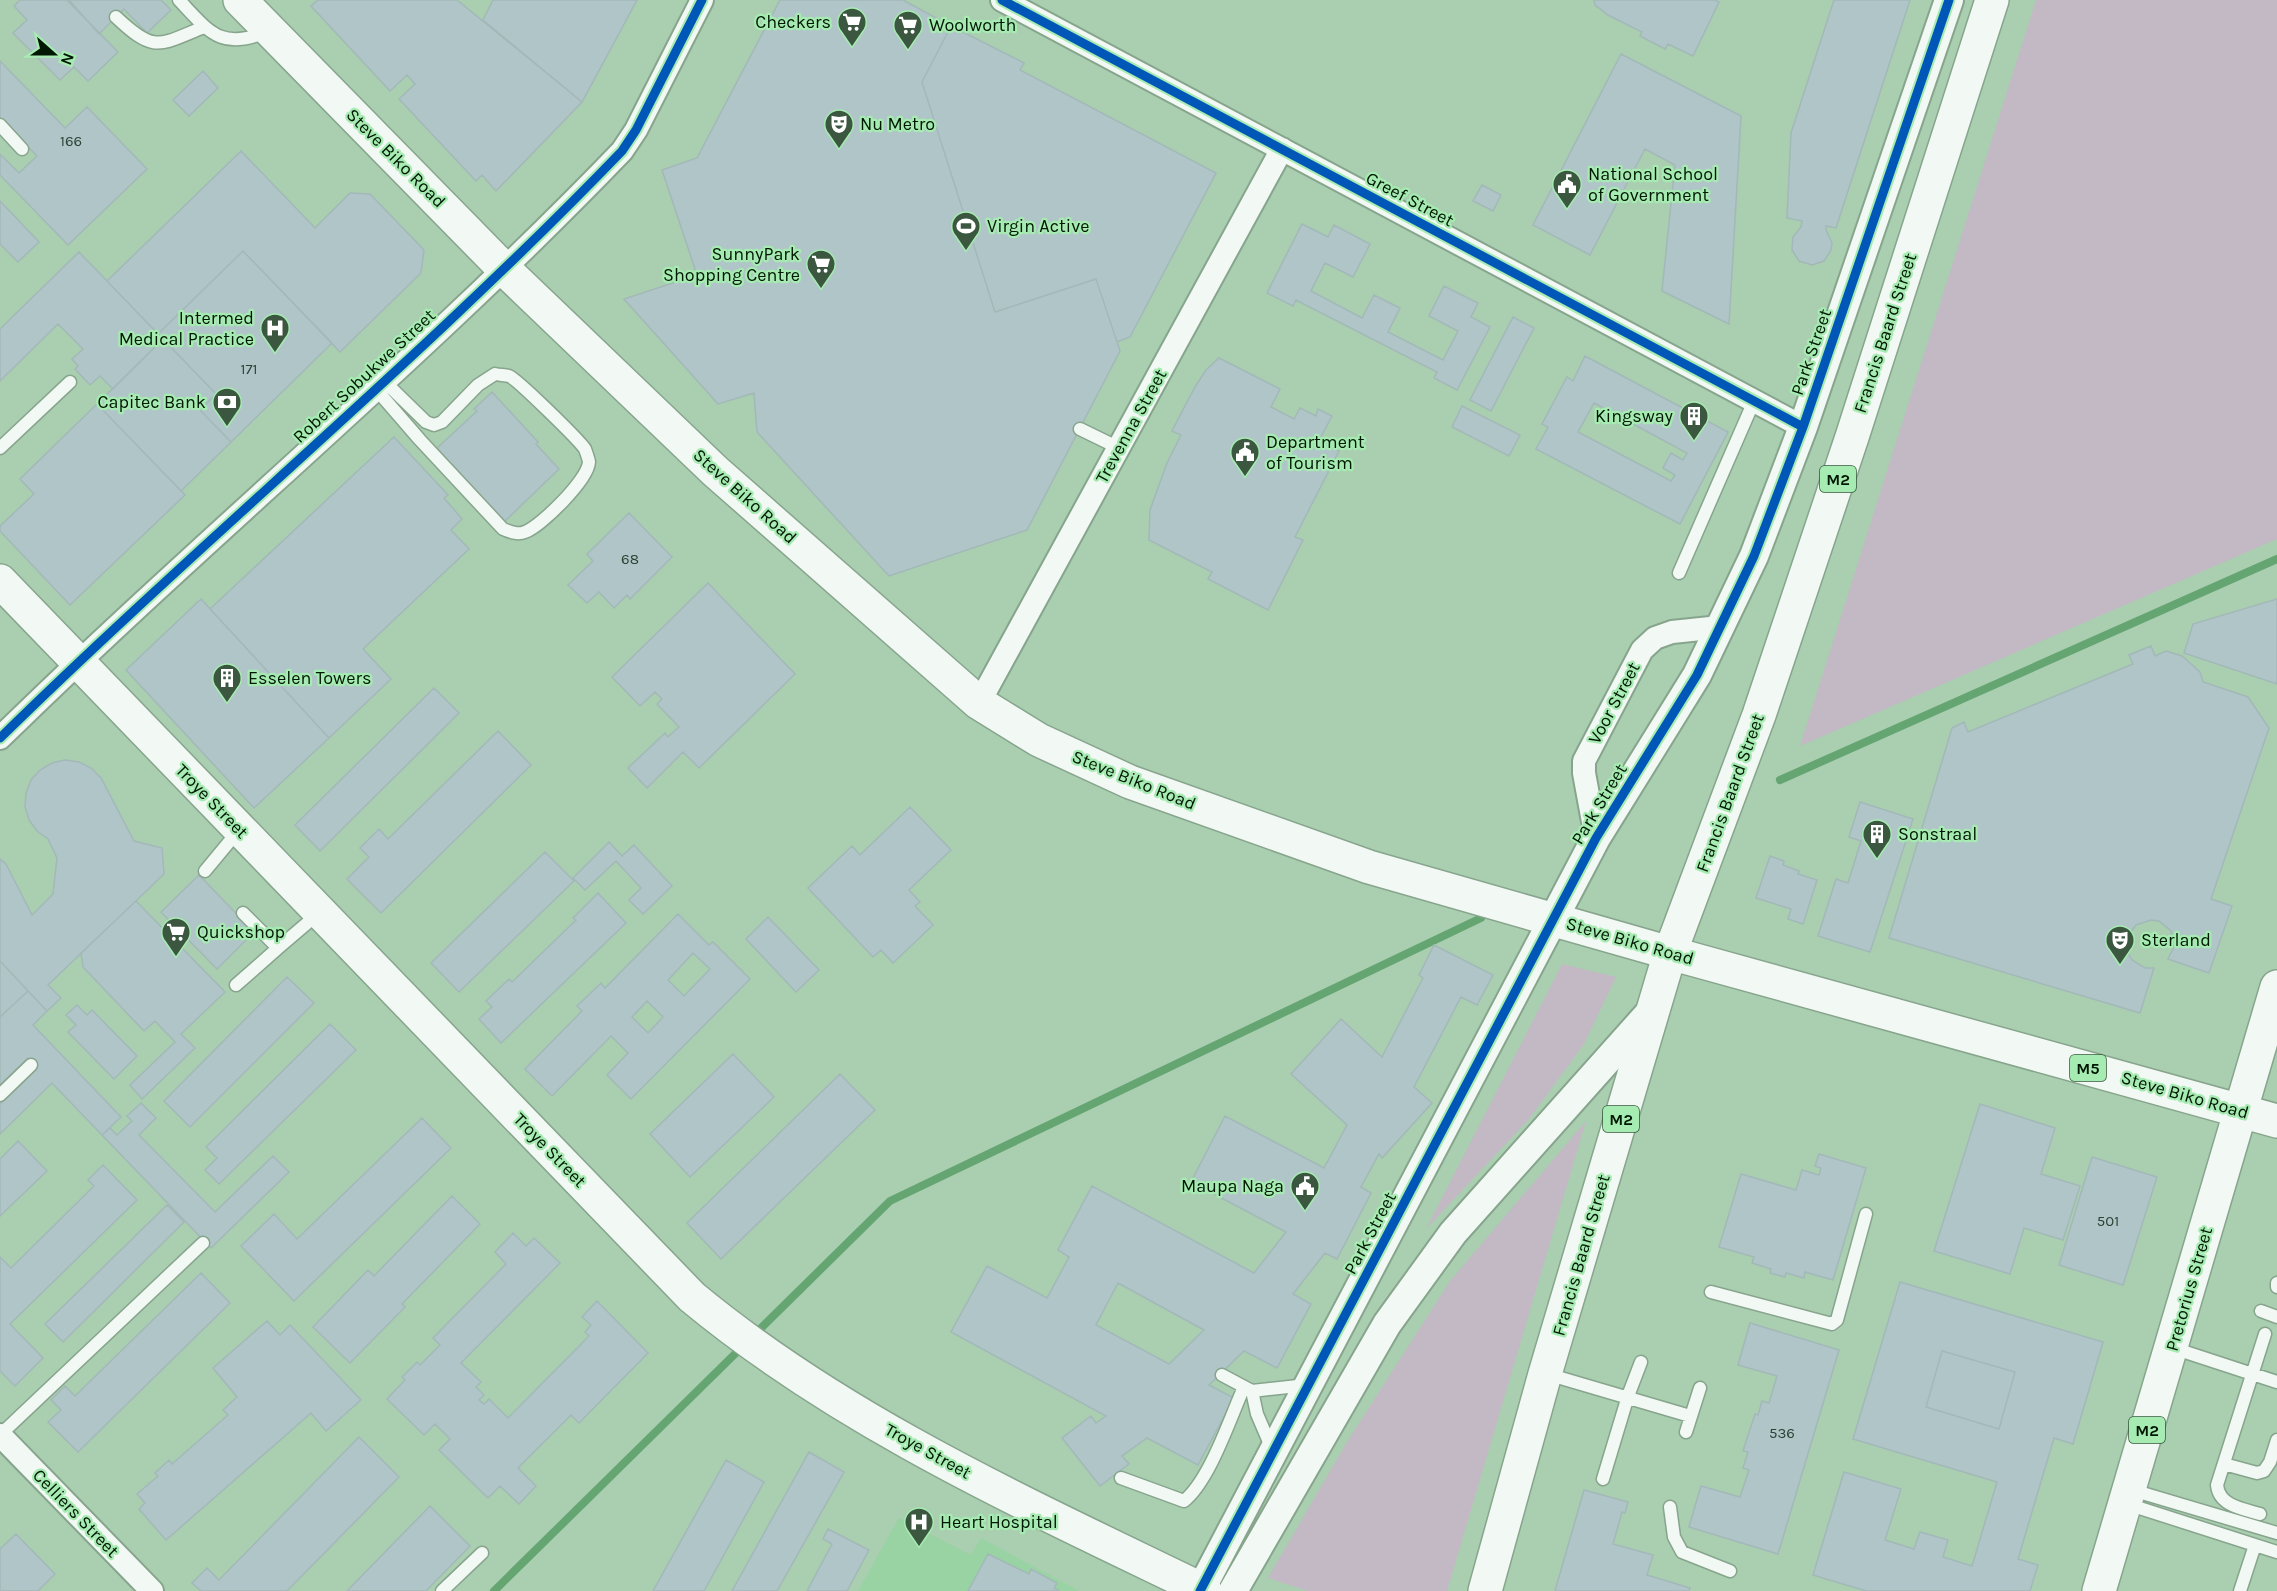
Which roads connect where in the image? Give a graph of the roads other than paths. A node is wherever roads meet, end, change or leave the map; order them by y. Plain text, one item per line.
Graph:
1 (179, 0) edge
2 (240, 0) edge
3 (702, 0) edge
4 (1002, 0) edge
5 (1949, 0) edge
6 (1992, 0) edge
7 (116, 17) dead end
8 (204, 27) junction
9 (270, 31) junction
10 (0, 125) edge
11 (22, 149) dead end
12 (1282, 149) junction
13 (504, 269) junction
14 (70, 382) dead end
15 (379, 384) junction
16 (1754, 401) junction
17 (1803, 427) junction
18 (1080, 429) dead end
19 (0, 448) edge
20 (1119, 448) junction
21 (1679, 573) dead end
22 (0, 581) edge
23 (1720, 627) junction
24 (78, 662) junction
25 (979, 703) junction
26 (0, 738) edge
27 (239, 829) junction
28 (1596, 838) junction
29 (205, 870) dead end
30 (243, 913) dead end
31 (320, 913) junction
32 (1554, 919) junction
33 (278, 948) junction
34 (1670, 953) junction
35 (236, 985) dead end
36 (2277, 987) edge
37 (1653, 1009) junction
38 (31, 1065) dead end
39 (0, 1095) edge
40 (2242, 1111) junction
41 (2277, 1121) edge
42 (1866, 1214) dead end
43 (203, 1243) dead end
44 (1711, 1292) dead end
45 (2261, 1311) dead end
46 (2277, 1317) edge
47 (2265, 1334) dead end
48 (2171, 1348) junction
49 (1641, 1362) dead end
50 (1545, 1374) junction
51 (2252, 1374) junction
52 (1222, 1376) dead end
53 (2277, 1382) edge
54 (1308, 1385) junction
55 (1700, 1388) dead end
56 (1248, 1389) junction
57 (1628, 1396) junction
58 (1690, 1416) junction
59 (1686, 1431) dead end
60 (0, 1435) edge
61 (2277, 1440) edge
62 (1273, 1451) junction
63 (2224, 1464) junction
64 (1121, 1478) dead end
65 (1603, 1479) dead end
66 (2128, 1496) junction
67 (1670, 1507) dead end
68 (2260, 1514) dead end
69 (2277, 1533) edge
70 (2255, 1545) junction
71 (2277, 1552) edge
72 (482, 1553) dead end
73 (1730, 1570) dead end
74 (1202, 1590) edge
75 (152, 1591) edge
76 (442, 1591) edge
77 (1233, 1591) edge
78 (1485, 1591) edge
79 (2099, 1591) edge
80 (2240, 1591) edge

1 - 8 lane
2 - 9 main road, Steve Biko Road / M5
3 - 13 street, Robert Sobukwe Street
4 - 12 street, Greef Street
5 - 17 street, Park Street
6 - 34 main road, Francis Baard Street / M2
7 - 8 lane
8 - 9 lane
9 - 13 main road, Steve Biko Road / M5
10 - 11 lane
12 - 16 street, Greef Street
12 - 20 street, Trevenna Street
13 - 15 street, Robert Sobukwe Street
13 - 25 main road, Steve Biko Road / M5
14 - 19 lane
15 - 15 lane
15 - 24 street, Robert Sobukwe Street
16 - 17 street, Greef Street
16 - 21 lane
17 - 23 street, Park Street
18 - 20 lane
20 - 25 street, Trevenna Street
22 - 24 main road, Troye Street
23 - 28 street, Park Street
23 - 28 street, Voor Street
24 - 26 street, Robert Sobukwe Street
24 - 27 main road, Troye Street
25 - 32 main road, Steve Biko Road / M5
27 - 29 lane
27 - 31 main road, Troye Street
28 - 32 street, Park Street
30 - 33 lane
31 - 33 lane
31 - 74 main road, Troye Street
32 - 34 main road, Steve Biko Road / M5
32 - 54 street, Park Street
33 - 35 lane
34 - 37 main road, Francis Baard Street / M2
34 - 40 main road, Steve Biko Road / M5
36 - 40 main road, Pretorius Street / M2
37 - 50 main road, Francis Baard Street / M2
37 - 77 street
38 - 39 lane
40 - 41 main road, Steve Biko Road / M5
40 - 48 main road, Pretorius Street / M2
42 - 44 lane
43 - 60 lane
45 - 46 lane
47 - 51 lane
48 - 51 lane
48 - 66 main road, Pretorius Street / M2
49 - 57 lane
50 - 57 lane
50 - 78 main road, Francis Baard Street / M2
51 - 53 lane
51 - 63 lane
52 - 56 lane
54 - 56 lane
54 - 62 street, Park Street
55 - 58 lane
56 - 62 lane
56 - 64 lane
57 - 58 lane
57 - 65 lane
58 - 59 lane
60 - 75 street, Celliers Street
61 - 63 lane
62 - 74 street, Park Street
63 - 68 lane
66 - 69 lane
66 - 70 lane
66 - 79 main road, Pretorius Street / M2
67 - 73 lane
70 - 71 lane
70 - 80 lane
72 - 76 lane

